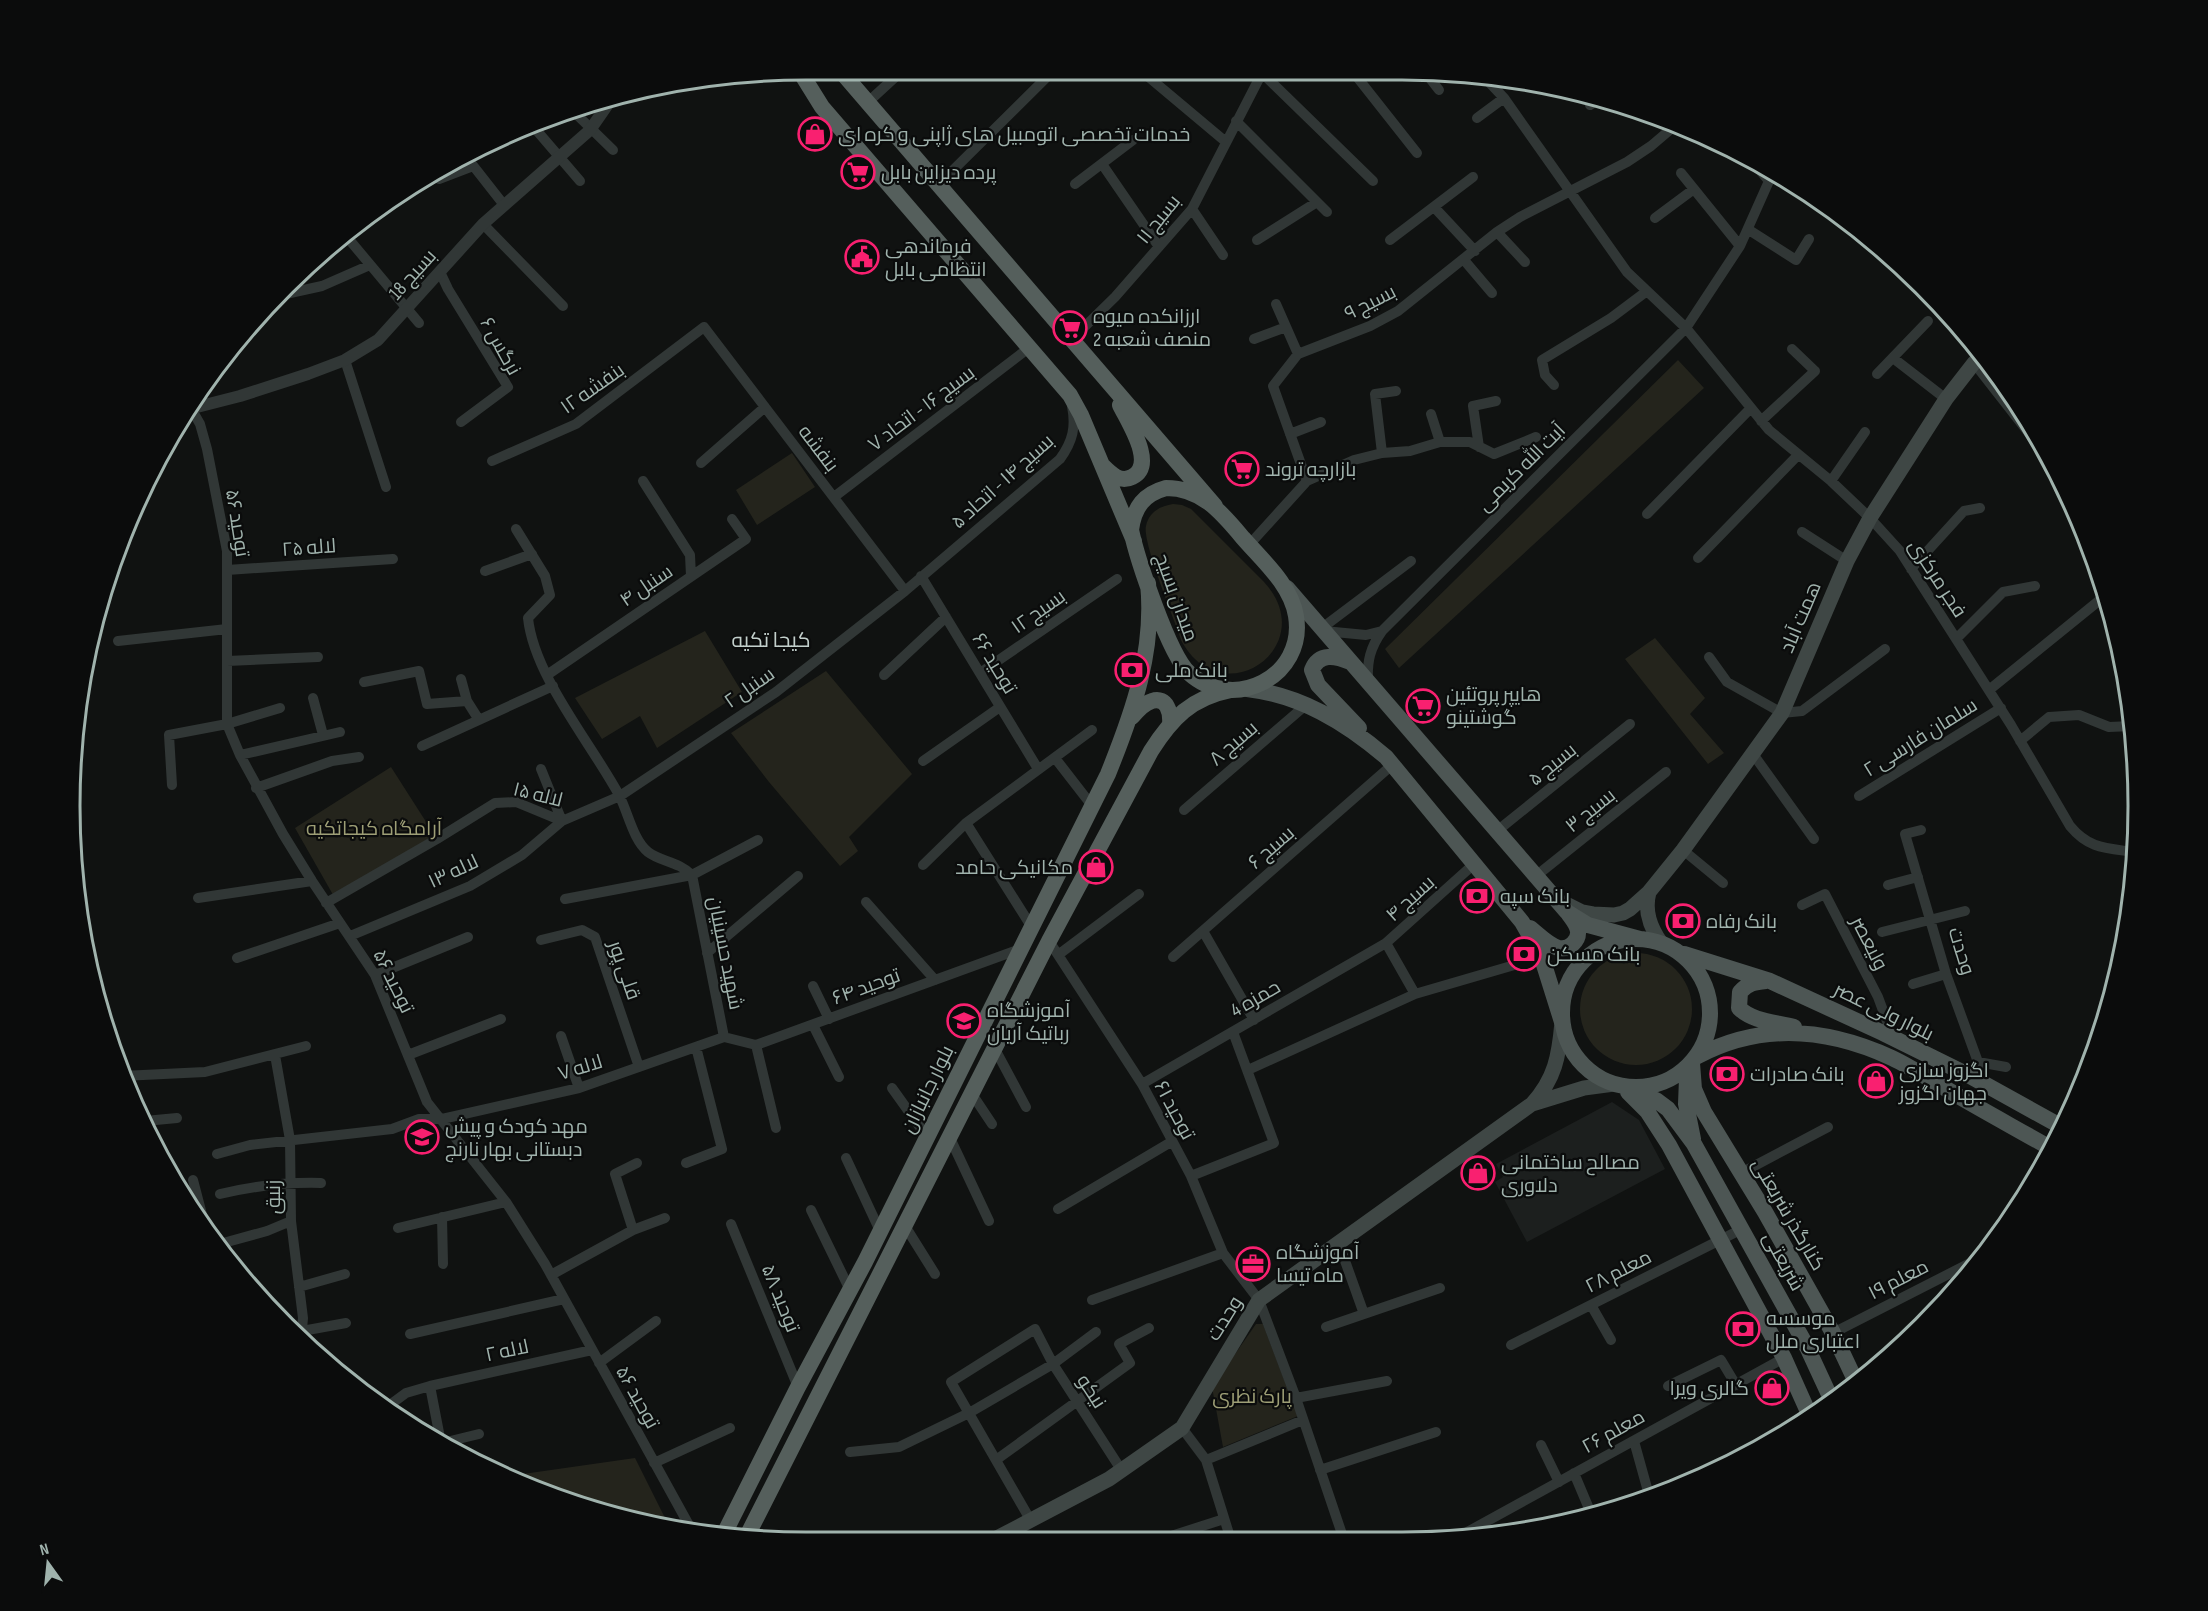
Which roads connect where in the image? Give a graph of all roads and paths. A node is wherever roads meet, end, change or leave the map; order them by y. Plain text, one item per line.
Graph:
1 (804, 80) edge
2 (848, 80) edge
3 (892, 80) edge
4 (1045, 80) edge
5 (1152, 80) edge
6 (1258, 80) edge
7 (1272, 80) edge
8 (1360, 80) edge
9 (1432, 81) edge
10 (1493, 86) edge
11 (1439, 90) dead end
12 (1504, 98) junction
13 (867, 103) junction
14 (605, 108) edge
15 (578, 116) edge
16 (1477, 118) dead end
17 (1236, 121) junction
18 (590, 130) junction
19 (537, 131) edge
20 (1669, 131) edge
21 (1133, 140) dead end
22 (1226, 142) junction
23 (613, 150) dead end
24 (1416, 153) dead end
25 (559, 158) junction
26 (470, 162) edge
27 (1102, 164) junction
28 (473, 166) junction
29 (1681, 173) dead end
30 (1473, 177) dead end
31 (439, 179) dead end
32 (1771, 180) edge
33 (580, 181) dead end
34 (1374, 181) dead end
35 (1076, 184) dead end
36 (938, 185) junction
37 (1694, 189) junction
38 (1570, 191) junction
39 (1317, 202) junction
40 (504, 205) junction
41 (1434, 207) junction
42 (1192, 209) junction
43 (1327, 212) dead end
44 (1655, 218) dead end
45 (483, 224) junction
46 (1749, 230) junction
47 (1497, 232) junction
48 (1809, 239) dead end
49 (1257, 240) dead end
50 (1390, 240) dead end
51 (350, 241) edge
52 (1740, 246) junction
53 (1159, 248) junction
54 (1475, 251) junction
55 (1223, 255) dead end
56 (1464, 260) junction
57 (1525, 262) dead end
58 (370, 265) junction
59 (440, 272) junction
60 (1647, 291) junction
61 (291, 293) edge
62 (1492, 293) dead end
63 (1276, 304) dead end
64 (563, 306) dead end
65 (407, 309) junction
66 (1928, 321) dead end
67 (419, 323) dead end
68 (704, 327) joint
69 (1286, 327) junction
70 (1686, 328) junction
71 (1254, 339) dead end
72 (1071, 340) junction
73 (1030, 347) junction
74 (1792, 349) dead end
75 (1298, 354) junction
76 (1893, 358) junction
77 (345, 360) junction
78 (1976, 362) edge
79 (1877, 374) dead end
80 (1106, 381) junction
81 (1554, 385) dead end
82 (1396, 391) dead end
83 (1070, 395) junction
84 (1946, 399) junction
85 (1496, 401) dead end
86 (199, 407) edge
87 (765, 407) junction
88 (1750, 409) junction
89 (195, 414) edge
90 (1431, 414) dead end
91 (1761, 421) junction
92 (461, 422) dead end
93 (1321, 422) dead end
94 (1865, 432) dead end
95 (1290, 434) junction
96 (1536, 437) dead end
97 (1440, 442) junction
98 (1479, 447) junction
99 (1382, 453) junction
100 (1797, 455) junction
101 (492, 461) dead end
102 (701, 463) dead end
103 (1102, 465) junction
104 (1306, 481) junction
105 (1830, 481) junction
106 (643, 482) dead end
107 (386, 487) dead end
108 (834, 497) junction
109 (1215, 506) junction
110 (1980, 508) dead end
111 (1647, 514) dead end
112 (1870, 518) junction
113 (732, 519) dead end
114 (516, 529) dead end
115 (1802, 532) dead end
116 (1134, 541) junction
117 (1249, 545) junction
118 (532, 554) junction
119 (1698, 558) dead end
120 (393, 559) dead end
121 (1411, 561) dead end
122 (1847, 561) junction
123 (1911, 569) junction
124 (227, 570) junction
125 (485, 571) dead end
126 (691, 576) junction
127 (921, 576) junction
128 (1117, 579) dead end
129 (1148, 583) junction
130 (1284, 585) junction
131 (2035, 586) dead end
132 (905, 591) junction
133 (2099, 601) edge
134 (946, 616) junction
135 (227, 630) junction
136 (1323, 630) junction
137 (1382, 631) junction
138 (1956, 639) junction
139 (118, 641) dead end
140 (1885, 648) dead end
141 (318, 657) dead end
142 (1709, 657) dead end
143 (227, 661) junction
144 (1350, 662) junction
145 (980, 673) junction
146 (547, 675) junction
147 (884, 675) dead end
148 (461, 679) dead end
149 (364, 682) dead end
150 (1368, 682) junction
151 (553, 686) junction
152 (1239, 690) junction
153 (1989, 690) junction
154 (313, 698) dead end
155 (467, 701) junction
156 (1306, 704) junction
157 (1000, 707) junction
158 (280, 708) dead end
159 (2001, 708) junction
160 (1782, 713) junction
161 (1131, 718) junction
162 (478, 720) junction
163 (227, 723) junction
164 (1170, 724) junction
165 (1630, 724) dead end
166 (2124, 726) edge
167 (1092, 730) dead end
168 (340, 732) dead end
169 (323, 735) junction
170 (2020, 741) junction
171 (422, 746) dead end
172 (1753, 754) junction
173 (240, 755) junction
174 (359, 757) dead end
175 (1055, 758) junction
176 (923, 761) dead end
177 (1389, 761) junction
178 (541, 769) dead end
179 (1038, 770) junction
180 (1665, 772) dead end
181 (172, 785) dead end
182 (256, 788) junction
183 (620, 796) junction
184 (1859, 796) dead end
185 (1093, 807) junction
186 (1184, 810) dead end
187 (562, 821) junction
188 (966, 823) junction
189 (1921, 830) dead end
190 (1497, 831) junction
191 (1814, 839) dead end
192 (759, 840) dead end
193 (1683, 850) junction
194 (2127, 851) edge
195 (1474, 864) junction
196 (923, 865) dead end
197 (692, 875) junction
198 (798, 876) dead end
199 (1536, 876) junction
200 (1918, 877) junction
201 (312, 881) junction
202 (1723, 884) dead end
203 (1888, 885) dead end
204 (1649, 892) junction
205 (1139, 894) dead end
206 (198, 898) dead end
207 (565, 899) dead end
208 (866, 902) dead end
209 (326, 903) junction
210 (1562, 905) junction
211 (1802, 905) dead end
212 (1965, 910) dead end
213 (1930, 919) junction
214 (340, 922) junction
215 (1522, 922) junction
216 (1031, 926) junction
217 (1203, 931) junction
218 (1882, 932) dead end
219 (350, 936) junction
220 (468, 938) dead end
221 (1640, 939) junction
222 (541, 940) dead end
223 (1049, 941) junction
224 (1386, 943) junction
225 (1661, 943) junction
226 (1020, 949) junction
227 (1680, 952) junction
228 (707, 953) junction
229 (1058, 955) junction
230 (1173, 957) dead end
231 (1542, 957) junction
232 (237, 958) dead end
233 (1946, 974) junction
234 (375, 975) junction
235 (935, 980) junction
236 (1770, 981) junction
237 (1913, 984) dead end
238 (813, 986) dead end
239 (1415, 994) junction
240 (501, 1018) dead end
241 (829, 1019) junction
242 (1254, 1020) junction
243 (1562, 1022) junction
244 (813, 1025) junction
245 (1233, 1032) junction
246 (1883, 1033) junction
247 (561, 1036) dead end
248 (724, 1037) junction
249 (1833, 1038) junction
250 (756, 1045) junction
251 (306, 1046) dead end
252 (696, 1047) junction
253 (995, 1049) junction
254 (275, 1055) junction
255 (408, 1055) junction
256 (1694, 1060) junction
257 (639, 1067) junction
258 (2006, 1067) dead end
259 (1974, 1069) junction
260 (1248, 1070) junction
261 (132, 1076) edge
262 (839, 1077) dead end
263 (1142, 1084) junction
264 (1620, 1086) junction
265 (579, 1088) junction
266 (892, 1088) dead end
267 (972, 1094) junction
268 (1532, 1104) junction
269 (1026, 1107) dead end
270 (177, 1118) dead end
271 (442, 1119) junction
272 (151, 1120) edge
273 (2056, 1123) edge
274 (992, 1124) dead end
275 (1828, 1127) dead end
276 (776, 1128) dead end
277 (927, 1137) junction
278 (950, 1138) junction
279 (290, 1140) junction
280 (1171, 1142) junction
281 (1694, 1144) junction
282 (2044, 1145) edge
283 (217, 1154) dead end
284 (846, 1158) dead end
285 (637, 1163) dead end
286 (686, 1163) dead end
287 (1741, 1173) junction
288 (1191, 1176) junction
289 (193, 1180) dead end
290 (292, 1182) junction
291 (321, 1183) dead end
292 (219, 1194) dead end
293 (506, 1202) junction
294 (199, 1205) edge
295 (1058, 1209) dead end
296 (811, 1210) dead end
297 (442, 1217) junction
298 (665, 1218) dead end
299 (291, 1221) junction
300 (989, 1221) dead end
301 (731, 1224) dead end
302 (905, 1226) junction
303 (399, 1228) dead end
304 (1742, 1229) junction
305 (633, 1230) junction
306 (880, 1231) junction
307 (1720, 1240) junction
308 (227, 1242) edge
309 (1339, 1244) junction
310 (1223, 1253) junction
311 (443, 1264) dead end
312 (1961, 1268) edge
313 (345, 1274) dead end
314 (935, 1274) dead end
315 (551, 1275) junction
316 (299, 1287) junction
317 (1440, 1288) dead end
318 (850, 1290) junction
319 (564, 1299) junction
320 (1092, 1300) dead end
321 (1259, 1300) junction
322 (1591, 1305) junction
323 (1364, 1314) junction
324 (656, 1321) dead end
325 (346, 1323) dead end
326 (1326, 1327) dead end
327 (302, 1328) edge
328 (1149, 1328) dead end
329 (1096, 1332) dead end
330 (308, 1333) edge
331 (1833, 1333) junction
332 (410, 1334) dead end
333 (1611, 1340) dead end
334 (1511, 1345) dead end
335 (592, 1350) junction
336 (1784, 1358) junction
337 (599, 1363) junction
338 (1053, 1364) junction
339 (1852, 1374) edge
340 (1387, 1381) dead end
341 (1736, 1385) junction
342 (430, 1386) junction
343 (1668, 1386) dead end
344 (798, 1387) junction
345 (1828, 1393) edge
346 (1296, 1398) junction
347 (393, 1402) edge
348 (1078, 1402) junction
349 (1807, 1409) edge
350 (969, 1413) junction
351 (1303, 1420) junction
352 (730, 1428) dead end
353 (1182, 1428) junction
354 (438, 1431) edge
355 (1436, 1432) dead end
356 (479, 1434) dead end
357 (453, 1440) edge
358 (1634, 1441) junction
359 (1541, 1445) dead end
360 (850, 1452) dead end
361 (996, 1460) junction
362 (1206, 1460) junction
363 (654, 1463) junction
364 (1320, 1470) junction
365 (1122, 1471) junction
366 (1574, 1473) junction
367 (1558, 1482) junction
368 (1647, 1489) edge
369 (1588, 1507) edge
370 (1224, 1519) junction
371 (687, 1521) edge
372 (1031, 1521) junction
373 (1487, 1526) edge
374 (727, 1527) edge
375 (750, 1529) edge
376 (1009, 1532) edge
377 (1184, 1532) edge
378 (1228, 1532) edge
379 (1341, 1532) edge

1 - 73 highway
2 - 13 highway
3 - 13 street
4 - 36 street
5 - 22 street
6 - 17 street, بسیج ۱۱
7 - 34 street
8 - 24 street
9 - 11 street
10 - 12 street, فجر مرکزی
12 - 16 street
12 - 38 street, فجر مرکزی
13 - 36 highway
14 - 18 street, بسیج 18
15 - 18 street
17 - 22 street, بسیج ۱۱
17 - 39 street
18 - 23 street
18 - 25 street, بسیج 18
19 - 25 street
20 - 38 street, بسیج ۹
21 - 27 street
22 - 42 street, بسیج ۱۱
25 - 33 street
25 - 40 street, بسیج 18
26 - 28 street
27 - 35 street
27 - 53 street
28 - 31 street
28 - 40 street
29 - 37 street
30 - 41 street
32 - 46 street
36 - 72 highway
37 - 44 street
37 - 52 street
38 - 47 street, بسیج ۹
38 - 60 street, فجر مرکزی
39 - 43 street
39 - 49 street
40 - 45 street, بسیج 18
41 - 50 street
41 - 54 street
42 - 53 street, بسیج ۱۱
42 - 55 street
45 - 59 street, بسیج 18
45 - 64 street
46 - 48 street
46 - 52 street
47 - 54 street, بسیج ۹
47 - 57 street
51 - 58 street
52 - 70 street, آیت الله کریمی
53 - 72 street, بسیج ۱۱
54 - 56 street, بسیج ۹
56 - 62 street
56 - 75 street, بسیج ۹
58 - 61 street
58 - 65 street
59 - 65 street, بسیج 18
59 - 92 street, نرگس ۶
60 - 70 street, فجر مرکزی
60 - 81 street
63 - 69 street
65 - 67 street
65 - 77 street, بسیج 18
66 - 76 street
68 - 87 street, بنفشه
68 - 101 street, بنفشه ۱۲
69 - 71 street
69 - 75 street
70 - 88 street, فجر مرکزی
70 - 137 street, آیت الله کریمی
72 - 80 highway
73 - 83 highway
73 - 108 street, بسیج ۱۶ - اتحاد ۷
74 - 91 street
75 - 95 street, بسیج ۹
76 - 79 street
76 - 84 street
77 - 86 street, بسیج 18
77 - 107 street
78 - 84 main road, همت آباد
80 - 103 highway
80 - 109 highway
82 - 99 street
83 - 103 highway
83 - 127 street, بسیج ۱۴ - اتحاد ۵
84 - 112 main road, همت آباد
85 - 98 street
87 - 102 street
87 - 108 street, بنفشه
88 - 91 street, فجر مرکزی
88 - 111 street
89 - 124 street, توحید ۵۶
90 - 97 street
91 - 100 street, فجر مرکزی
93 - 95 street
94 - 105 street
95 - 104 street, بسیج ۹
96 - 98 street
97 - 98 street
97 - 99 street
99 - 104 street
100 - 105 street, فجر مرکزی
100 - 119 street
103 - 116 highway
104 - 117 street
105 - 112 street, فجر مرکزی
106 - 126 street
108 - 132 street, بنفشه
109 - 116 highway, میدان بسیج
109 - 117 highway, میدان بسیج
110 - 123 street
112 - 122 main road, همت آباد
112 - 123 street, فجر مرکزی
113 - 126 street, سنبل ۴
114 - 118 street
115 - 122 street
116 - 129 highway, میدان بسیج
117 - 130 highway, میدان بسیج
118 - 125 street
118 - 146 street
120 - 124 street, لاله ۲۵
121 - 136 street
122 - 160 main road, همت آباد
123 - 138 street, فجر مرکزی
124 - 135 street, توحید ۵۶
126 - 146 street, سنبل ۴
127 - 132 street, سنبل ۲
127 - 134 street, توحید ۶۶
128 - 145 street, بسیج ۱۲
129 - 152 highway, میدان بسیج
129 - 161 highway, بلوار جانبازان
130 - 136 main road
130 - 152 highway, میدان بسیج
131 - 138 street
132 - 183 street, سنبل ۲
133 - 153 street
134 - 145 street, توحید ۶۶
134 - 147 street
135 - 139 street
135 - 143 street, توحید ۵۶
136 - 137 street
136 - 144 main road
137 - 150 street, آیت الله کریمی
138 - 153 street, فجر مرکزی
140 - 160 street
141 - 143 street
142 - 160 street
143 - 163 street, توحید ۵۶
144 - 150 main road
144 - 177 main road
145 - 157 street, توحید ۶۶
146 - 151 street
148 - 155 street
149 - 155 street
150 - 190 main road
151 - 162 street
151 - 183 street
152 - 156 main road
152 - 164 highway
153 - 159 street, فجر مرکزی
154 - 169 street
155 - 162 street
156 - 177 main road
156 - 186 street, بسیج ۸
157 - 176 street
157 - 179 street, توحید ۶۶
158 - 163 street
159 - 170 street, فجر مرکزی
159 - 184 street, سلمان فارسی ۲
160 - 172 main road, همت آباد
161 - 164 highway
161 - 185 highway, بلوار جانبازان
162 - 171 street
163 - 173 street, توحید ۵۶
163 - 181 street
164 - 223 highway
165 - 190 street, بسیج ۵
166 - 170 street
167 - 175 street
168 - 169 street
169 - 173 street
170 - 194 street, فجر مرکزی
172 - 191 street
172 - 193 main road, همت آباد
173 - 182 street, توحید ۵۶
174 - 182 street
175 - 179 street
175 - 185 street
177 - 195 main road
177 - 217 street, بسیج ۶
178 - 187 street
179 - 188 street
180 - 199 street, بسیج ۳
182 - 201 street, توحید ۵۶
183 - 187 street, لاله ۱۵
183 - 197 street
185 - 216 highway, بلوار جانبازان
187 - 209 street, لاله ۱۵
187 - 219 street, لاله ۱۳
188 - 196 street
188 - 216 street
189 - 200 street, وحدت
190 - 199 main road
192 - 197 street
193 - 202 street
193 - 204 main road, همت آباد
195 - 215 main road
195 - 224 street, بسیج ۴
197 - 207 street
197 - 228 street, شهید حسینیان
198 - 228 street
199 - 210 main road
200 - 203 street
200 - 213 street, وحدت
201 - 206 street
201 - 209 street, توحید ۵۶
204 - 210 main road, همت آباد
204 - 225 main road
205 - 229 street
208 - 235 street
209 - 214 street, توحید ۵۶
210 - 215 main road
210 - 221 main road
211 - 246 street, ولیعصر
212 - 213 street
213 - 218 street
213 - 233 street, وحدت
214 - 219 street, توحید ۵۶
214 - 232 street
215 - 231 main road
216 - 226 highway, بلوار جانبازان
217 - 230 street, بسیج ۶
217 - 242 street
219 - 234 street, توحید ۵۶
220 - 234 street
221 - 225 main road
221 - 243 main road
222 - 257 street, قلی پور
223 - 229 street, توحید ۶۱
223 - 253 highway
224 - 239 street, بسیج ۴
224 - 242 street, حمزه 4
225 - 227 main road
226 - 235 street, توحید ۶۴
226 - 277 highway, بلوار جانبازان
227 - 236 main road, بلوار ولی عصر
227 - 256 main road
228 - 248 street, شهید حسینیان
229 - 263 street, توحید ۶۱
231 - 239 street
231 - 243 main road
233 - 237 street
233 - 259 street, وحدت
234 - 255 street, توحید ۵۶
235 - 241 street, توحید ۶۴
236 - 246 main road, بلوار ولی عصر
236 - 249 main road
238 - 241 street
239 - 260 street
240 - 255 street
241 - 244 street, توحید ۶۴
242 - 245 street, حمزه 4
243 - 264 main road
243 - 268 main road, وحدت
244 - 250 street, توحید ۶۴
244 - 262 street
245 - 260 street
245 - 263 street, حمزه 4
246 - 259 main road, بلوار ولی عصر
247 - 265 street
248 - 250 street
248 - 252 street, لاله ۷
249 - 256 main road, بلوار ولی عصر
249 - 282 main road, بلوار ولی عصر
250 - 276 street
251 - 254 street
252 - 257 street, لاله ۷
252 - 286 street
253 - 267 highway
253 - 269 street
254 - 261 street
254 - 279 street, زنبق
255 - 271 street, توحید ۵۶
256 - 264 main road
256 - 281 main road
256 - 287 main road, کنارگذر شریعتی
257 - 265 street, لاله ۷
258 - 259 street
259 - 273 main road, بلوار ولی عصر
260 - 288 street
263 - 280 street, توحید ۶۱
264 - 268 main road, وحدت
264 - 281 main road
264 - 307 main road
265 - 271 street, لاله ۷
266 - 277 street
267 - 274 street
267 - 278 highway
268 - 309 main road, وحدت
270 - 272 street
271 - 279 street, لاله ۷
271 - 293 street, توحید ۵۶
275 - 287 street
277 - 306 highway, بلوار جانبازان
278 - 300 street
278 - 302 highway
279 - 283 street, لاله ۷
279 - 290 street, زنبق
280 - 288 street, توحید ۶۱
280 - 295 street
281 - 304 main road, شریعتی
284 - 306 street
285 - 305 street
287 - 331 main road, کنارگذر شریعتی
288 - 310 street, توحید ۶۱
289 - 294 street
290 - 291 street
290 - 292 street
290 - 299 street, زنبق
293 - 297 street
293 - 315 street, توحید ۵۶
296 - 318 street
297 - 303 street
297 - 311 street
298 - 305 street
299 - 308 street
299 - 316 street, زنبق
301 - 344 street, توحید ۵۸
302 - 314 street
302 - 375 highway
304 - 307 street, معلم ۲۸
304 - 345 main road, شریعتی
305 - 315 street
306 - 318 highway, بلوار جانبازان
307 - 322 street, معلم ۲۸
307 - 336 main road
309 - 321 main road, وحدت
309 - 323 street
310 - 320 street
310 - 321 street, توحید ۶۱
312 - 331 street, معلم ۱۹
313 - 316 street
315 - 319 street, توحید ۵۶
316 - 327 street, زنبق
317 - 323 street
318 - 344 highway, بلوار جانبازان
319 - 332 street
319 - 335 street, توحید ۵۶
321 - 346 street, توحید ۶۱
321 - 353 main road, وحدت
322 - 333 street
322 - 334 street, معلم ۲۸
323 - 326 street
324 - 337 street
325 - 330 street
328 - 348 street
329 - 338 street
331 - 339 main road, کنارگذر شریعتی
335 - 337 street, توحید ۵۶
335 - 342 street, لاله ۲
336 - 341 street, معلم ۲۶
336 - 349 main road
337 - 363 street, توحید ۵۶
338 - 348 street, نیکو
338 - 350 street
338 - 350 street, نیکو
340 - 346 street
341 - 343 street
341 - 358 street, معلم ۲۶
342 - 347 street, لاله ۲
342 - 354 street
344 - 374 highway, بلوار جانبازان
346 - 351 street, توحید ۶۱
348 - 361 street
348 - 365 street, نیکو
350 - 360 street
350 - 361 street
351 - 362 street
351 - 364 street, توحید ۶۱
352 - 363 street
353 - 362 street
353 - 365 main road, وحدت
355 - 364 street
356 - 357 street
358 - 366 street, معلم ۲۶
358 - 368 street
359 - 367 street
361 - 372 street
362 - 370 street
363 - 371 street, توحید ۵۶
364 - 379 street, توحید ۶۱
365 - 372 main road, وحدت
366 - 367 street, معلم ۲۶
366 - 369 street
367 - 373 street, معلم ۲۶
370 - 377 street
370 - 378 street
372 - 376 main road, وحدت

